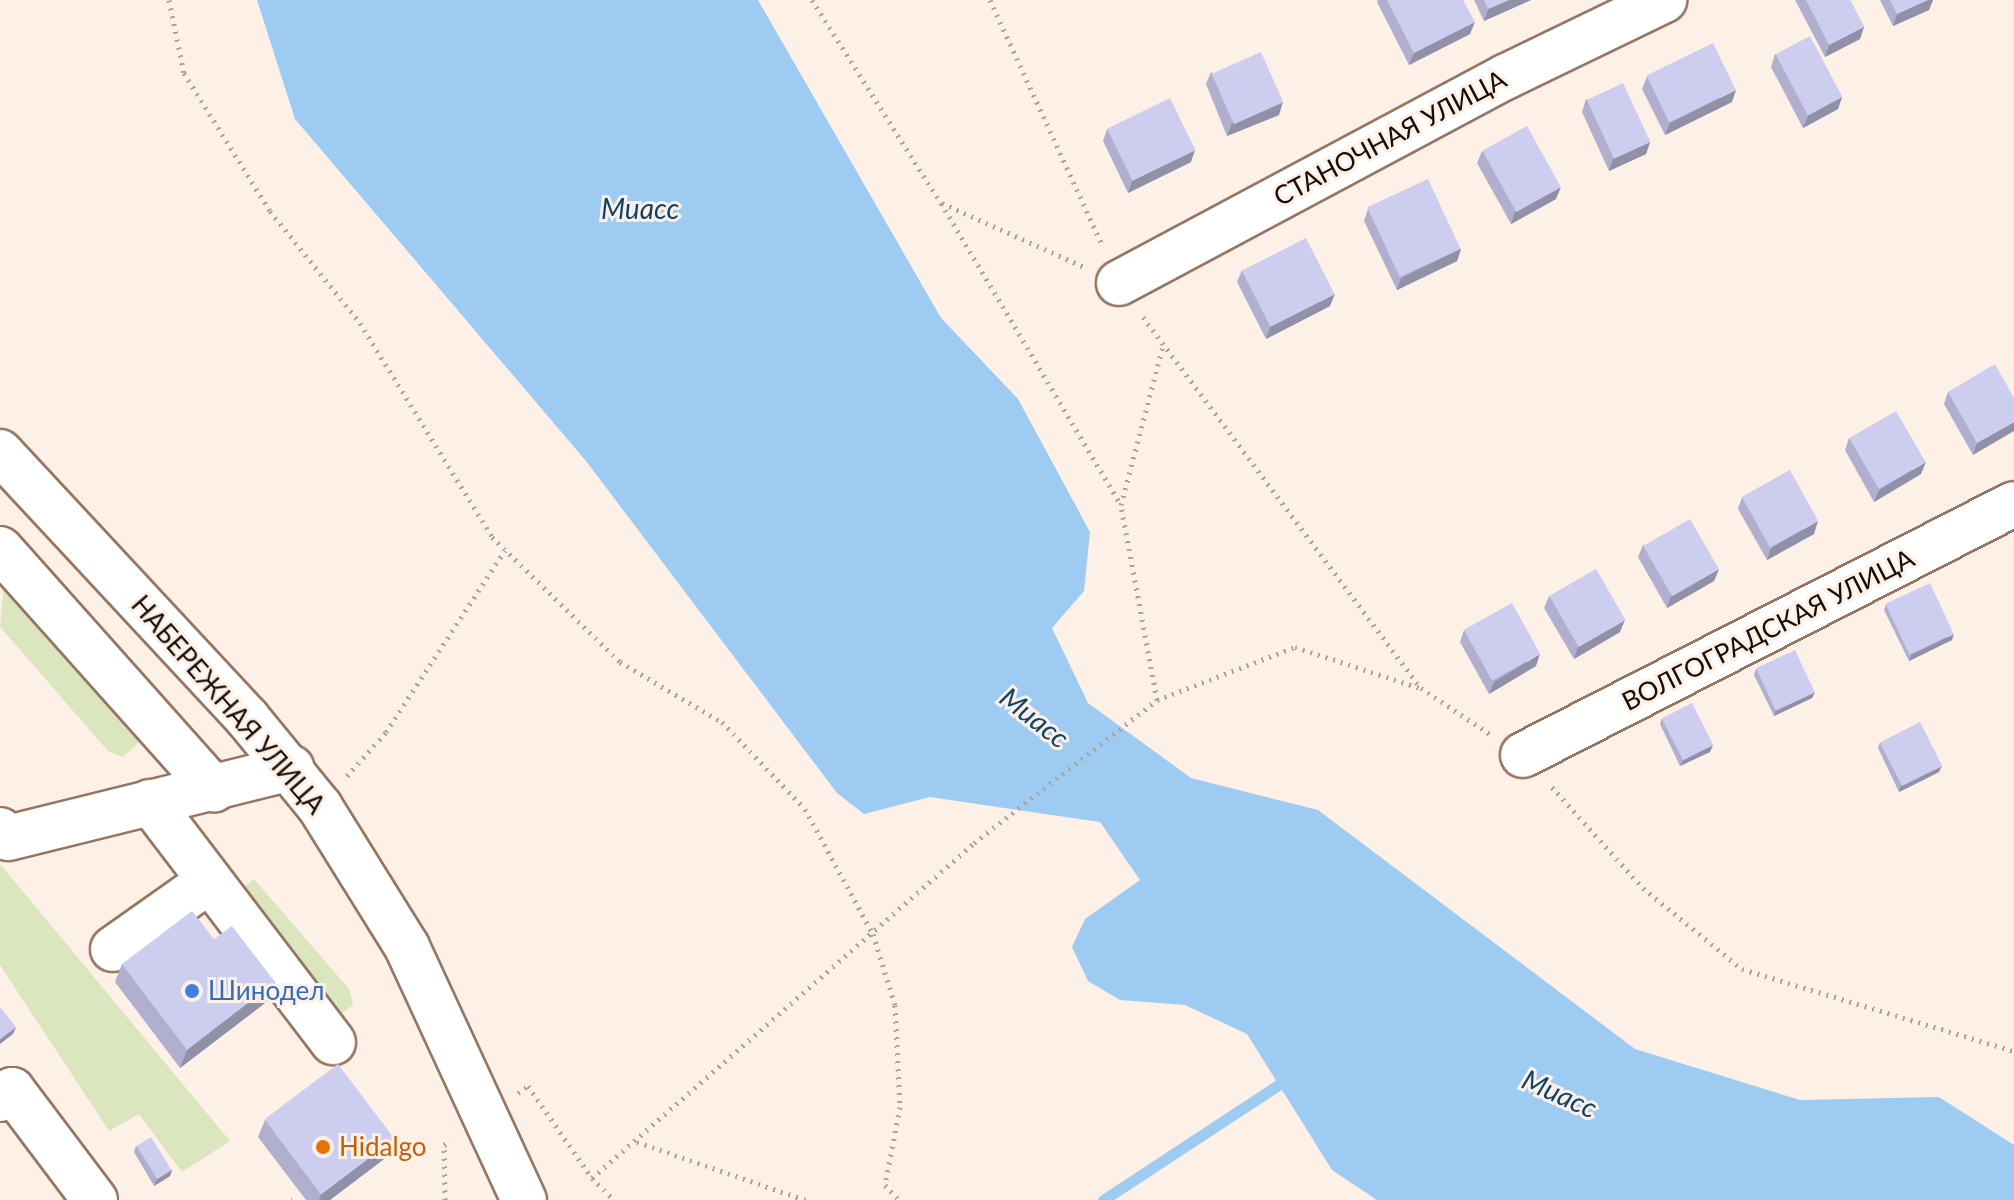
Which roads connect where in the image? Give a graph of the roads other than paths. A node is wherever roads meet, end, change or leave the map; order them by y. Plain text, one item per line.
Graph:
1 (1664, 0) edge
2 (1119, 283) road end
3 (0, 452) edge
4 (2014, 504) edge
5 (0, 549) edge
6 (1523, 755) road end
7 (291, 768) junction
8 (214, 789) junction
9 (150, 802) junction
10 (0, 830) edge
11 (209, 881) junction
12 (113, 949) dead end
13 (333, 1042) dead end
14 (0, 1099) edge
15 (500, 1150) junction
16 (95, 1200) edge
17 (495, 1200) edge
18 (524, 1200) edge

1 - 2 street, СТАНОЧНАЯ УЛИЦА
3 - 7 street, НАБЕРЕЖНАЯ УЛИЦА
4 - 6 street, ВОЛГОГРАДСКАЯ УЛИЦА
5 - 8 street
7 - 8 street
7 - 15 street, НАБЕРЕЖНАЯ УЛИЦА
8 - 9 street
9 - 10 street
9 - 11 street
11 - 12 street
11 - 13 street
14 - 16 street
15 - 17 street
15 - 18 street, НАБЕРЕЖНАЯ УЛИЦА

